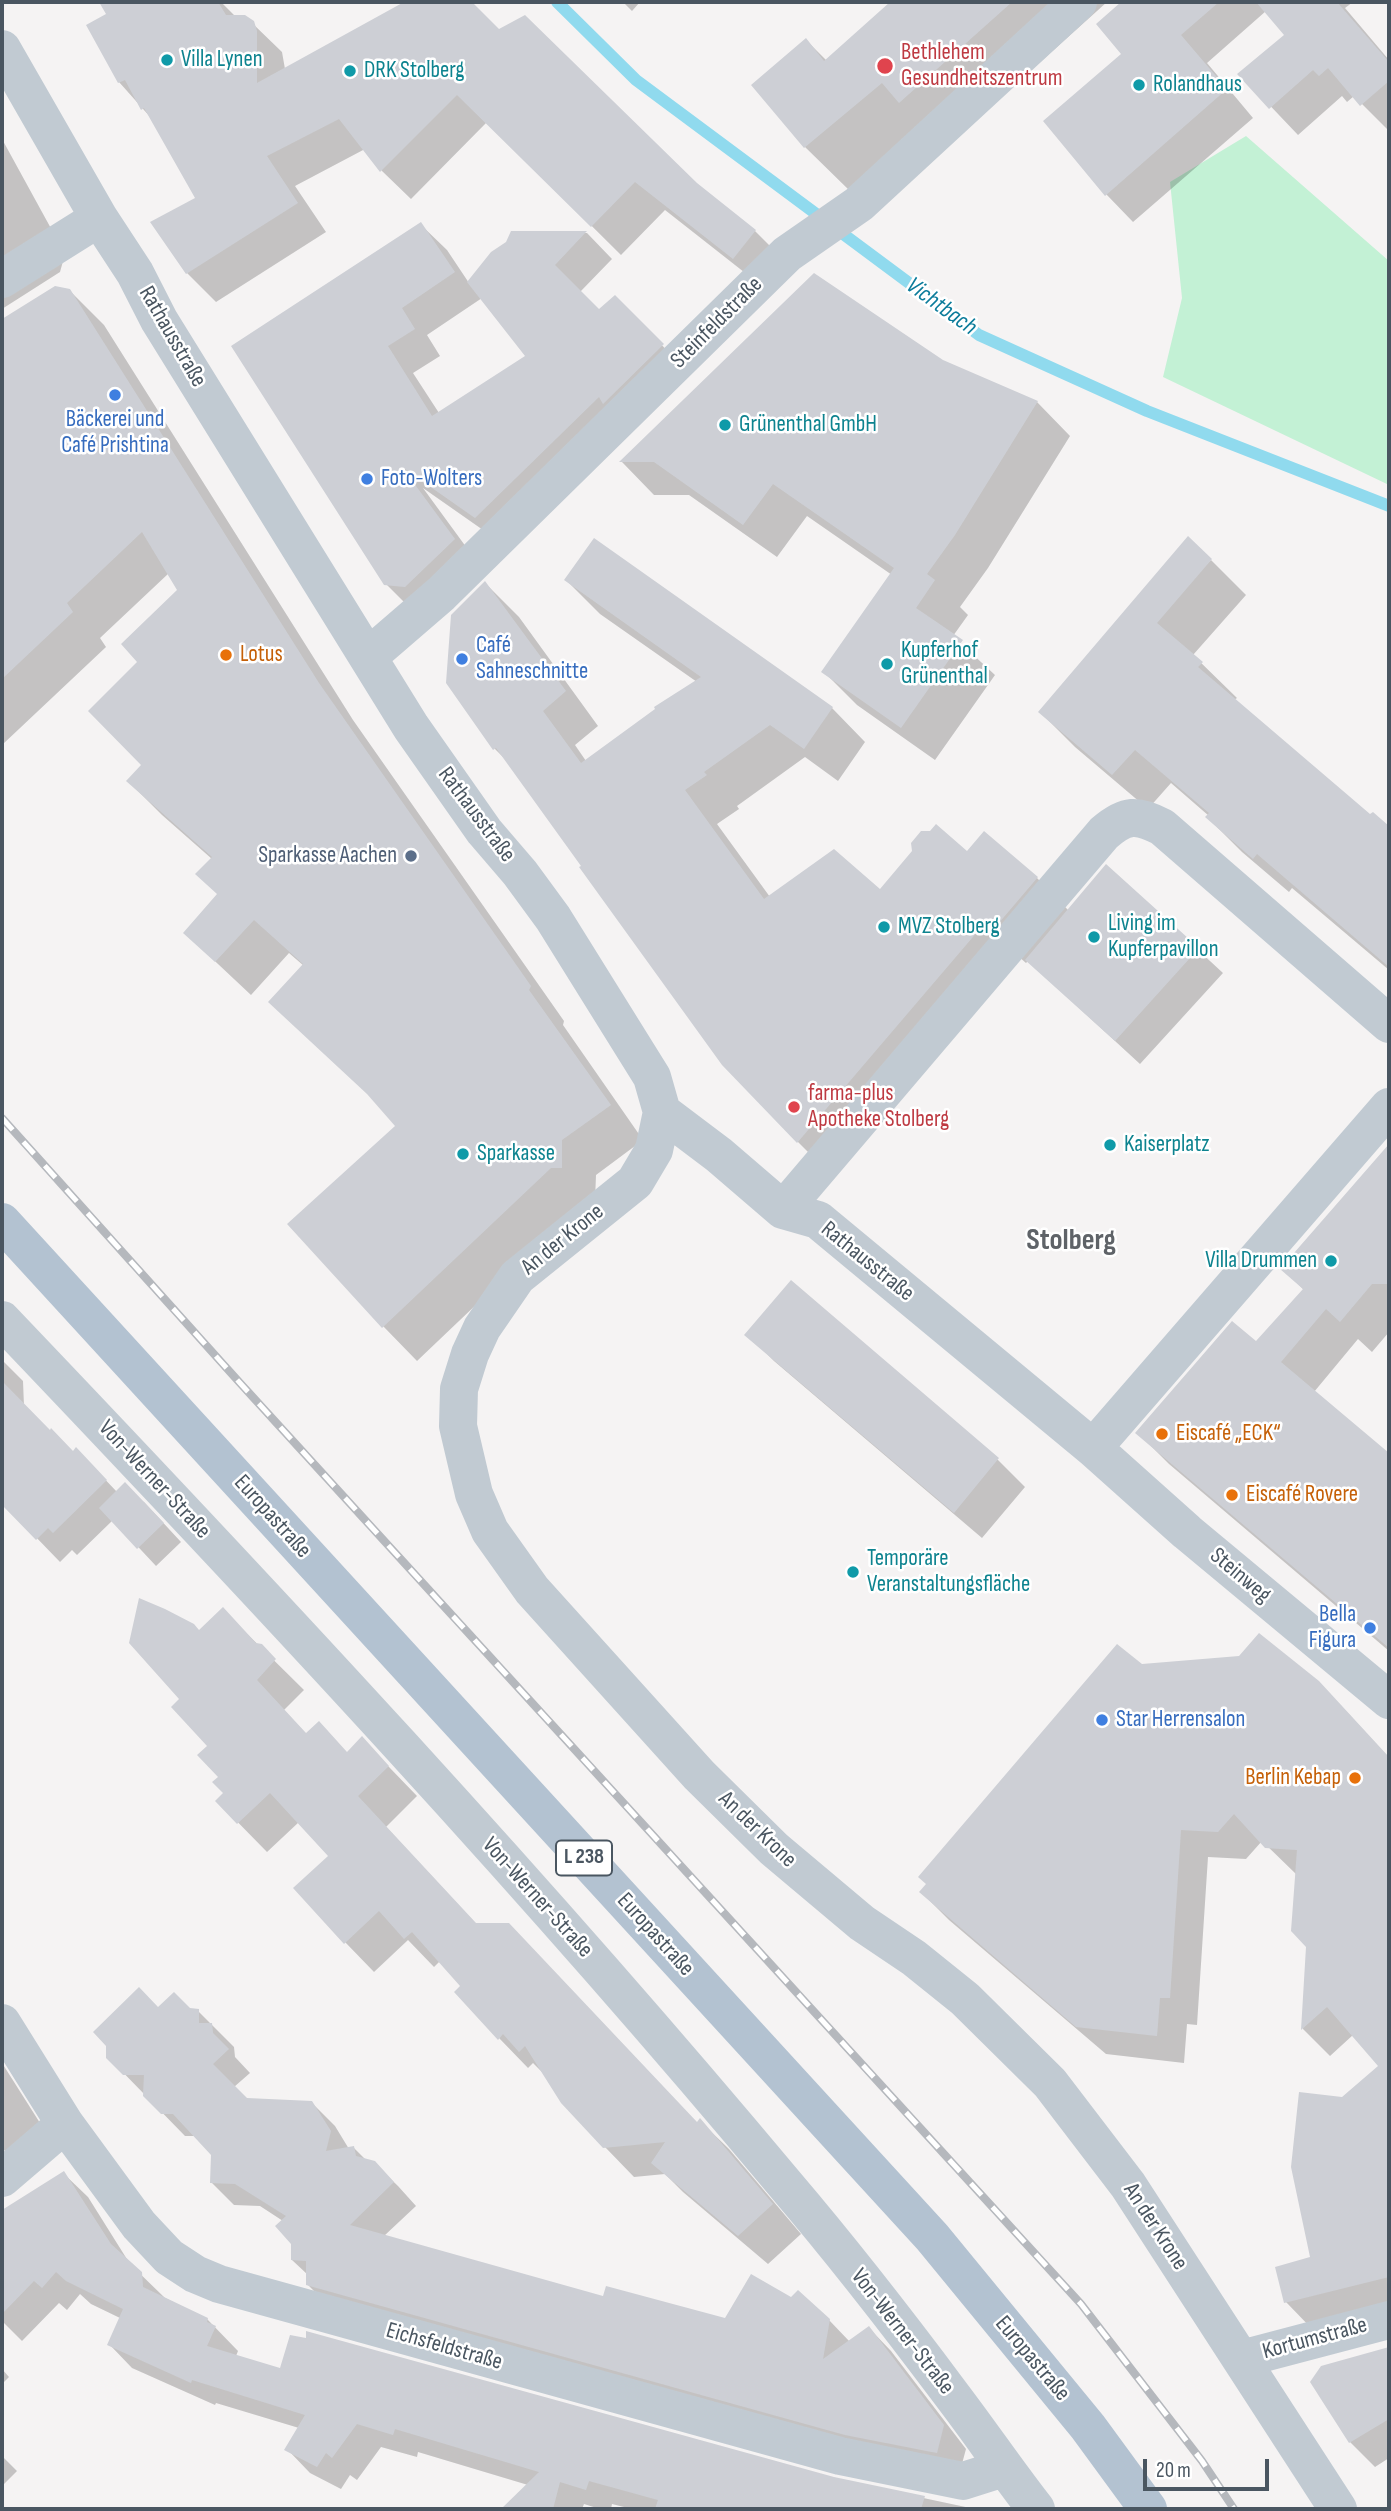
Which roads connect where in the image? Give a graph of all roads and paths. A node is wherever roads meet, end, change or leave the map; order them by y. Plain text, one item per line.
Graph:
1 (1078, 2) edge
2 (2, 49) edge
3 (99, 218) junction
4 (2, 279) edge
5 (368, 657) junction
6 (1389, 1024) edge
7 (1389, 1107) edge
8 (662, 1112) junction
9 (783, 1210) junction
10 (2, 1222) edge
11 (2, 1320) edge
12 (1093, 1448) junction
13 (1389, 1700) edge
14 (2, 2023) edge
15 (65, 2124) junction
16 (2, 2178) edge
17 (1389, 2320) edge
18 (1241, 2359) junction
19 (1004, 2468) junction
20 (1036, 2509) edge
21 (1148, 2509) edge
22 (1338, 2509) edge

1 - 5 street, Steinfeldstraße
2 - 3 street, Rathausstraße
3 - 4 street
3 - 5 street, Rathausstraße
5 - 8 street, Rathausstraße
6 - 9 street
7 - 12 street
8 - 9 street, Rathausstraße
8 - 18 street, An der Krone
9 - 12 street, Rathausstraße
10 - 21 main road, Europastraße / L 238
11 - 19 street, Von-Werner-Straße
12 - 13 street, Steinweg
14 - 15 street, Eichsfeldstraße
15 - 16 street
15 - 19 street, Eichsfeldstraße
17 - 18 street, Kortumstraße
18 - 22 street, An der Krone
19 - 20 street, Von-Werner-Straße

